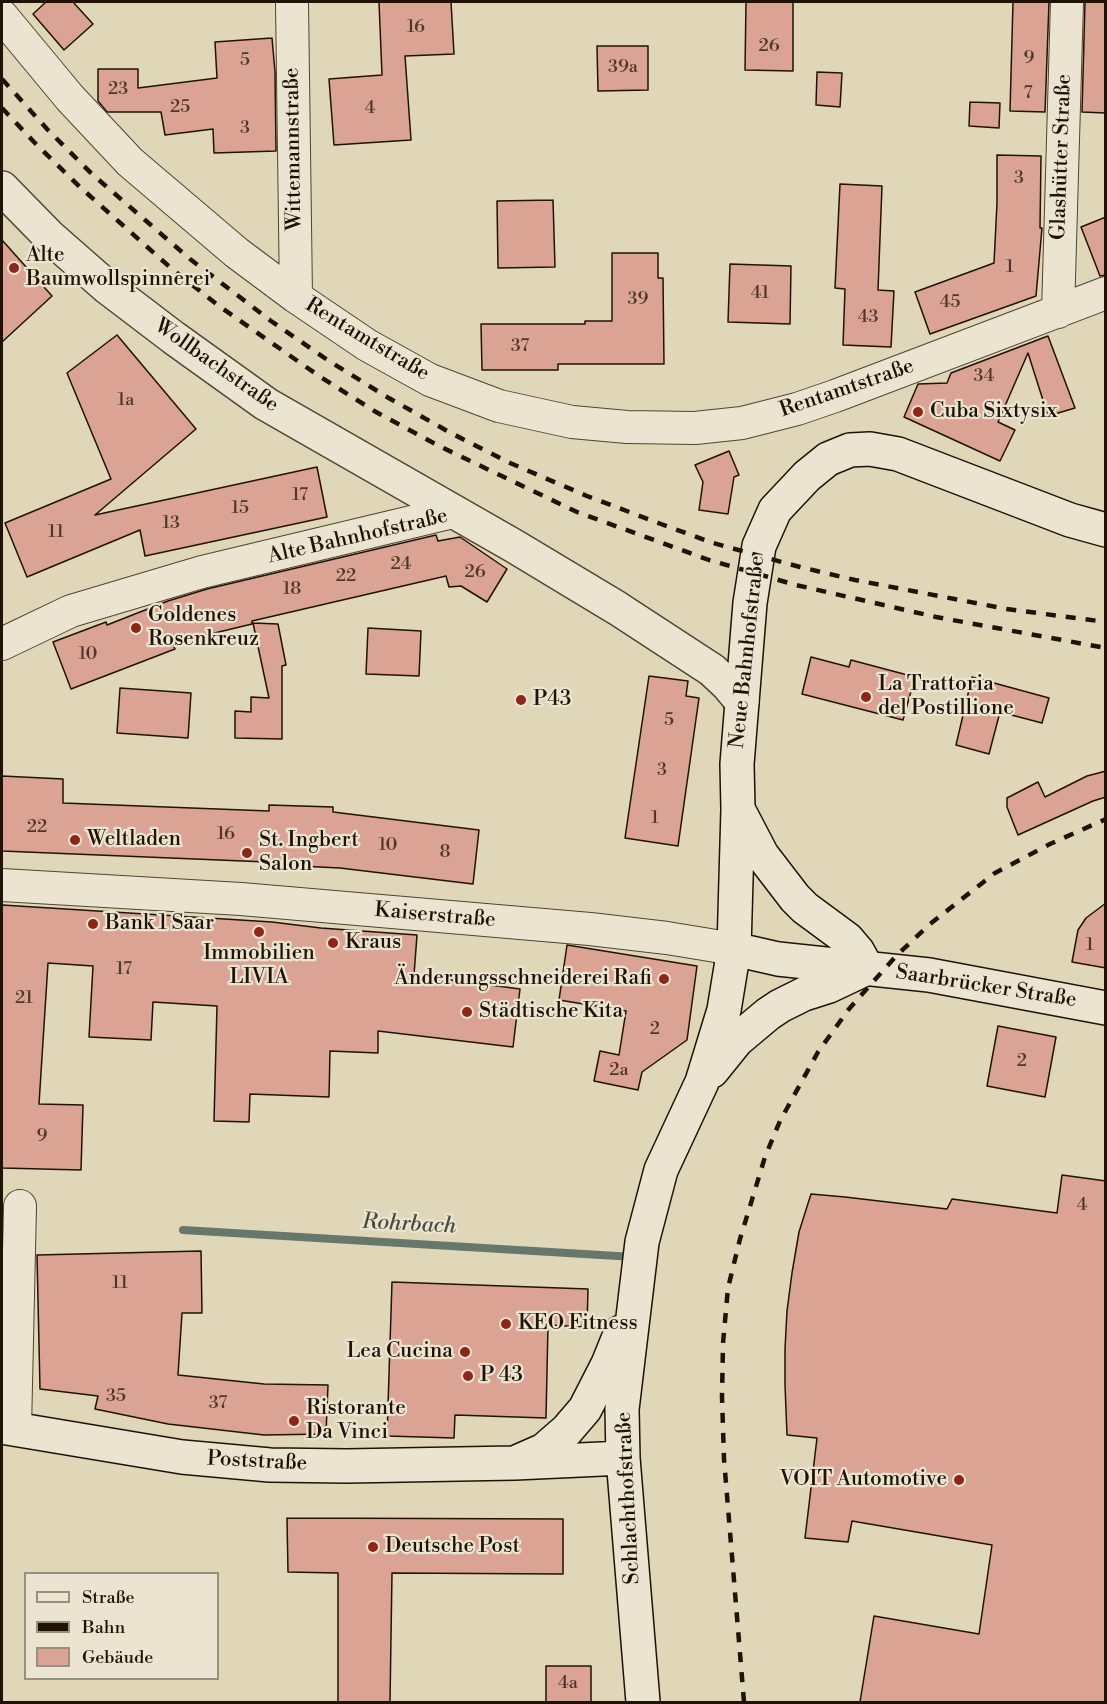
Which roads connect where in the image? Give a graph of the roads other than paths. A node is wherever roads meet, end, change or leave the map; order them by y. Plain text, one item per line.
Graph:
1 (292, 2) edge
2 (1067, 2) edge
3 (2, 16) edge
4 (2, 188) edge
5 (1106, 293) edge
6 (296, 297) junction
7 (1058, 312) junction
8 (453, 512) junction
9 (1106, 530) edge
10 (2, 644) edge
11 (742, 702) junction
12 (738, 809) junction
13 (2, 885) edge
14 (734, 949) junction
15 (867, 968) junction
16 (1106, 1008) edge
17 (702, 1082) junction
18 (20, 1206) dead end
19 (635, 1297) junction
20 (8, 1428) edge
21 (623, 1458) junction
22 (514, 1463) junction
23 (644, 1702) edge

1 - 6 street, Wittemannstraße
2 - 7 street, Glashütter Straße
3 - 6 street, Rentamtstraße
4 - 8 main road, Wollbachstraße
5 - 7 street, Rentamtstraße
6 - 7 street, Rentamtstraße
8 - 10 street, Alte Bahnhofstraße
8 - 11 main road, Alte Bahnhofstraße
9 - 11 main road, Neue Bahnhofstraße
11 - 12 main road, Neue Bahnhofstraße
12 - 14 main road, Neue Bahnhofstraße
12 - 15 main road
13 - 14 street, Kaiserstraße
14 - 15 main road, Kaiserstraße
14 - 17 main road, Schlachthofstraße
15 - 16 main road, Saarbrücker Straße
15 - 17 main road
17 - 19 main road, Schlachthofstraße
18 - 20 street
19 - 21 main road, Schlachthofstraße
19 - 22 main road, Poststraße
20 - 22 main road, Poststraße
21 - 22 main road, Poststraße
21 - 23 main road, Schlachthofstraße

